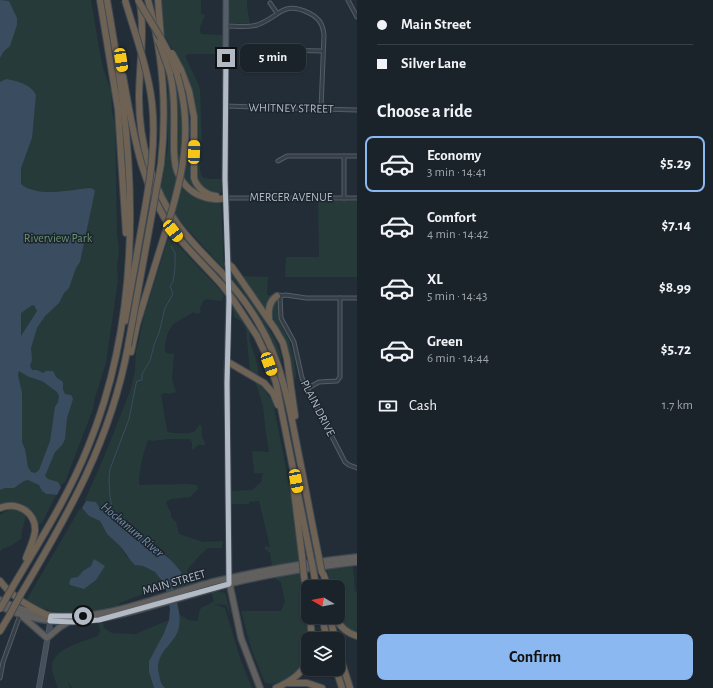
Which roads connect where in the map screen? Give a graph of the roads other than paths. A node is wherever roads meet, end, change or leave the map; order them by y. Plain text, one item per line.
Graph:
1 (99, 0) edge
2 (107, 0) edge
3 (125, 0) edge
4 (134, 0) edge
5 (139, 0) edge
6 (148, 0) edge
7 (158, 0) edge
8 (226, 0) edge
9 (348, 0) edge
10 (270, 3) dead end
11 (277, 14) junction
12 (357, 17) edge
13 (226, 26) junction
14 (157, 30) junction
15 (280, 50) dead end
16 (324, 51) junction
17 (161, 63) junction
18 (225, 106) junction
19 (321, 109) junction
20 (357, 110) edge
21 (344, 156) junction
22 (357, 156) edge
23 (278, 161) dead end
24 (225, 198) junction
25 (344, 198) junction
26 (357, 198) edge
27 (228, 264) junction
28 (127, 277) junction
29 (279, 296) junction
30 (340, 298) junction
31 (357, 298) edge
32 (269, 320) junction
33 (130, 347) junction
34 (228, 362) junction
35 (111, 374) junction
36 (308, 388) junction
37 (287, 437) junction
38 (290, 452) junction
39 (357, 468) edge
40 (304, 481) junction
41 (0, 508) edge
42 (356, 560) edge
43 (304, 572) junction
44 (322, 573) junction
45 (20, 575) junction
46 (305, 580) edge
47 (315, 580) edge
48 (323, 580) edge
49 (325, 580) edge
50 (0, 581) edge
51 (229, 581) junction
52 (166, 599) junction
53 (0, 600) edge
54 (0, 607) edge
55 (21, 615) junction
56 (50, 618) junction
57 (70, 622) junction
58 (339, 624) edge
59 (2, 625) edge
60 (0, 631) edge
61 (357, 636) edge
62 (47, 638) junction
63 (301, 670) edge
64 (345, 672) edge
65 (338, 676) edge
66 (0, 678) edge
67 (287, 683) junction
68 (39, 688) edge
69 (260, 688) edge
70 (276, 688) edge
71 (322, 688) edge
72 (342, 688) edge
73 (350, 688) edge

1 - 28 highway
2 - 28 highway
2 - 37 highway, bridge
3 - 35 highway, bridge
4 - 24 highway, bridge
5 - 14 highway, bridge
5 - 40 highway, bridge
6 - 17 highway
7 - 17 highway
8 - 13 main road
9 - 12 street
10 - 11 street
11 - 13 street
11 - 16 street
13 - 18 main road
14 - 24 highway, bridge
14 - 33 highway, bridge
15 - 16 street
16 - 19 street
17 - 33 highway, bridge
18 - 19 street, WHITNEY STREET
18 - 24 main road
19 - 20 street, WHITNEY STREET
21 - 22 street
21 - 23 street
21 - 25 street
24 - 25 street, MERCER AVENUE
24 - 27 main road
25 - 26 street, MERCER AVENUE
27 - 32 highway
27 - 34 main road
28 - 35 highway
29 - 30 street
29 - 32 highway
29 - 36 street, PLAIN DRIVE
30 - 31 street
30 - 36 street
32 - 40 highway
33 - 59 highway, bridge
34 - 37 highway
34 - 51 main road
35 - 45 highway
36 - 39 street, PLAIN DRIVE
37 - 38 highway
38 - 43 highway, bridge
38 - 47 highway, bridge
40 - 44 highway, bridge
41 - 45 highway
42 - 43 highway, MAIN STREET
42 - 51 highway, MAIN STREET
43 - 46 highway
43 - 51 highway, MAIN STREET
44 - 48 highway
44 - 49 highway
45 - 54 highway, bridge
50 - 56 highway
51 - 52 highway, MAIN STREET
51 - 69 highway
52 - 56 highway, MAIN STREET
52 - 57 highway, MAIN STREET
53 - 56 highway, MAIN STREET
54 - 55 highway, MAIN STREET
55 - 56 highway, MAIN STREET
55 - 62 highway
55 - 66 street
56 - 57 highway, MAIN STREET
56 - 62 main road
57 - 62 highway
58 - 61 highway
59 - 60 highway
62 - 68 main road
63 - 67 highway
64 - 73 highway
65 - 72 highway
67 - 70 highway
67 - 71 highway

